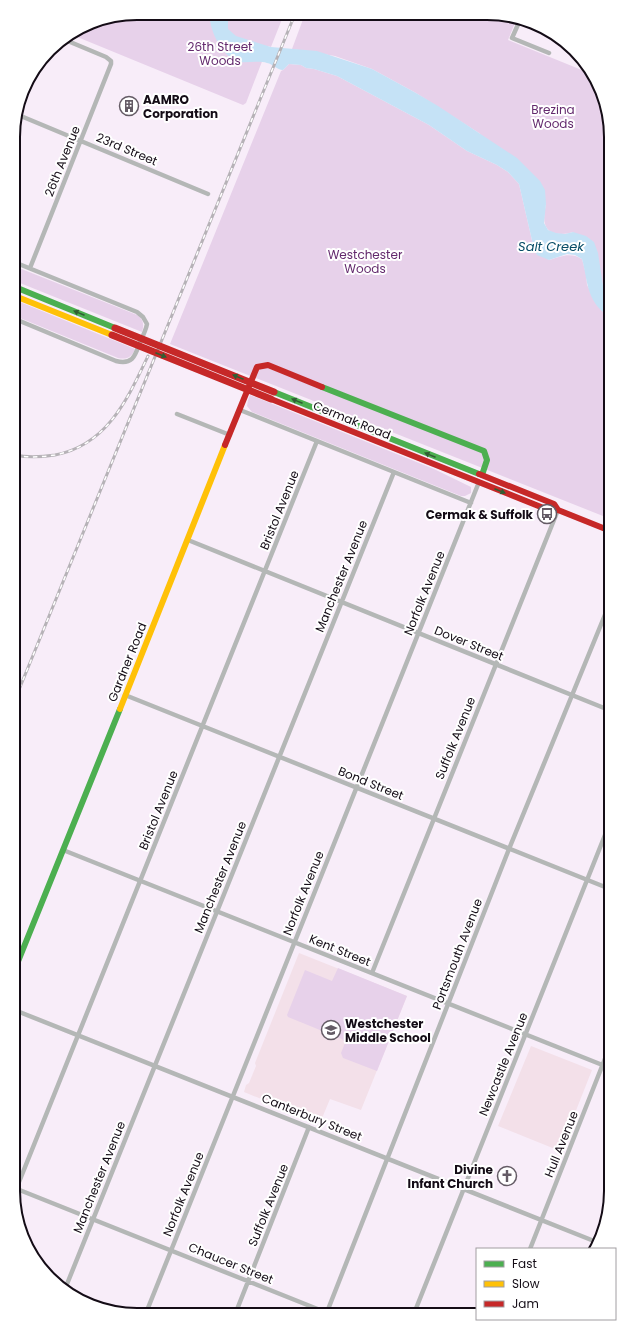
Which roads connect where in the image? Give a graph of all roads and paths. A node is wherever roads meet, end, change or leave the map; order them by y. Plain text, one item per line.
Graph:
1 (518, 24) edge
2 (70, 42) edge
3 (549, 53) dead end
4 (22, 116) edge
5 (81, 140) junction
6 (208, 194) dead end
7 (20, 264) edge
8 (30, 268) junction
9 (20, 290) edge
10 (20, 298) edge
11 (20, 322) edge
12 (114, 331) junction
13 (258, 367) joint
14 (240, 410) junction
15 (177, 414) dead end
16 (230, 436) junction
17 (317, 441) junction
18 (394, 472) junction
19 (481, 479) junction
20 (471, 503) junction
21 (558, 510) junction
22 (604, 528) edge
23 (188, 540) junction
24 (265, 571) junction
25 (342, 602) junction
26 (604, 615) edge
27 (418, 633) junction
28 (496, 664) junction
29 (125, 695) junction
30 (572, 695) junction
31 (604, 708) edge
32 (203, 726) junction
33 (280, 756) junction
34 (356, 788) junction
35 (434, 818) junction
36 (604, 838) edge
37 (509, 849) junction
38 (63, 850) junction
39 (587, 880) junction
40 (141, 881) junction
41 (604, 887) edge
42 (217, 911) junction
43 (294, 942) junction
44 (20, 954) edge
45 (372, 973) junction
46 (449, 1004) junction
47 (20, 1012) edge
48 (526, 1034) junction
49 (78, 1035) junction
50 (603, 1065) joint
51 (155, 1066) junction
52 (233, 1097) junction
53 (309, 1127) junction
54 (387, 1158) junction
55 (20, 1180) edge
56 (464, 1188) junction
57 (20, 1189) edge
58 (93, 1219) junction
59 (542, 1219) junction
60 (593, 1240) edge
61 (530, 1248) edge
62 (172, 1250) junction
63 (248, 1281) junction
64 (67, 1284) edge
65 (148, 1308) edge
66 (238, 1308) edge
67 (316, 1308) edge
68 (328, 1308) edge
69 (416, 1308) edge

1 - 3 street
2 - 5 street, 26th Avenue
4 - 5 street, 23rd Street
5 - 6 street, 23rd Street
5 - 8 street, 26th Avenue
7 - 8 street
8 - 11 street
12 -> 9 street, Cermak Road
10 - 12 street, Cermak Road
12 - 19 street, Cermak Road, bridge
13 - 14 street, Gardner Road
13 - 19 street, Cermak Road
14 - 16 street, Gardner Road
14 - 17 street
15 - 16 street
16 - 23 street, Gardner Road
17 - 18 street
17 - 24 street, Bristol Avenue
18 - 20 street
18 - 25 street, Manchester Avenue
19 - 20 street, Norfolk Avenue
19 - 21 street, Cermak Road
20 - 27 street, Norfolk Avenue
21 - 22 street, Cermak Road
21 - 28 street, Suffolk Avenue
23 - 24 street, Dover Street
23 - 29 street, Gardner Road
24 - 25 street, Dover Street
24 - 32 street, Bristol Avenue
25 - 27 street, Dover Street
25 - 33 street, Manchester Avenue
26 - 30 street, Portsmouth Avenue
27 - 28 street, Dover Street
27 - 34 street, Norfolk Avenue
28 - 30 street, Dover Street
28 - 35 street, Suffolk Avenue
29 - 32 street, Bond Street
29 - 38 street, Gardner Road
30 - 31 street, Dover Street
30 - 37 street, Portsmouth Avenue
32 - 33 street, Bond Street
32 - 40 street, Bristol Avenue
33 - 34 street, Bond Street
33 - 42 street, Manchester Avenue
34 - 35 street, Bond Street
34 - 43 street, Norfolk Avenue
35 - 37 street, Bond Street
35 - 45 street, Suffolk Avenue
36 - 39 street, Newcastle Avenue
37 - 39 street, Bond Street
37 - 46 street, Portsmouth Avenue
38 - 40 street, Kent Street
38 - 44 street, Gardner Road
39 - 41 street, Bond Street
39 - 48 street, Newcastle Avenue
40 - 42 street, Kent Street
40 - 49 street, Bristol Avenue
42 - 43 street, Kent Street
42 - 51 street, Manchester Avenue
43 - 45 street, Kent Street
43 - 52 street, Norfolk Avenue
45 - 46 street, Kent Street
46 - 48 street, Kent Street
46 - 54 street, Portsmouth Avenue
47 - 49 street, Canterbury Street
48 - 50 street, Kent Street
48 - 56 street, Newcastle Avenue
49 - 51 street, Canterbury Street
49 - 55 street, Bristol Avenue
50 - 59 street, Hull Avenue
51 - 52 street, Canterbury Street
51 - 58 street, Manchester Avenue
52 - 53 street, Canterbury Street
52 - 62 street, Norfolk Avenue
53 - 54 street, Canterbury Street
53 - 63 street, Suffolk Avenue
54 - 56 street, Canterbury Street
54 - 68 street, Portsmouth Avenue
56 - 59 street, Canterbury Street
56 - 69 street, Newcastle Avenue
57 - 58 street, Chaucer Street
58 - 62 street, Chaucer Street
58 - 64 street, Manchester Avenue
59 - 60 street, Canterbury Street
59 - 61 street, Hull Avenue
62 - 63 street, Chaucer Street
62 - 65 street, Norfolk Avenue
63 - 66 street, Suffolk Avenue
63 - 67 street, Chaucer Street

